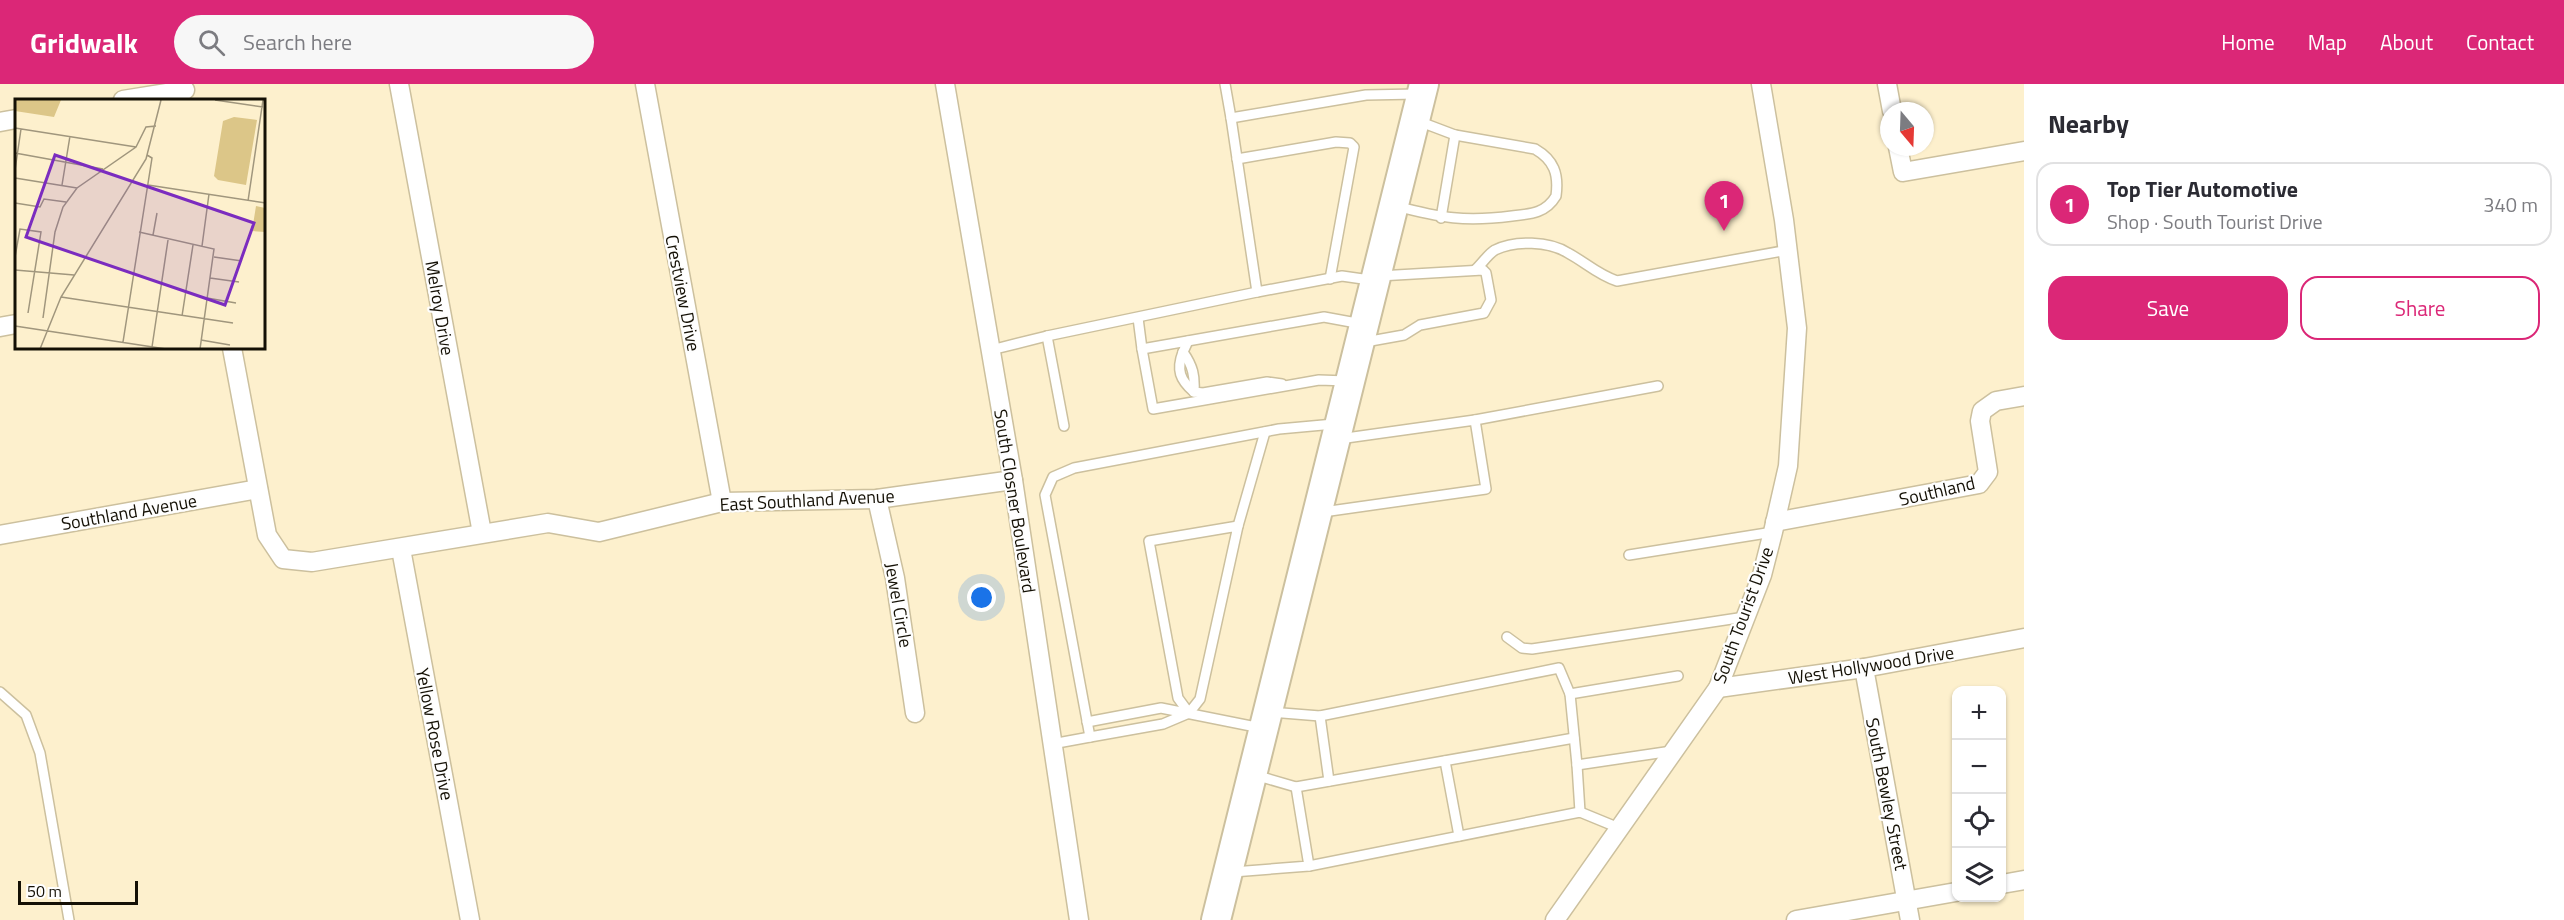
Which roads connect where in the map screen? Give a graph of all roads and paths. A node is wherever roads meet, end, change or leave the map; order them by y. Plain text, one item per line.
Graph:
1 (399, 84) edge
2 (645, 84) edge
3 (945, 84) edge
4 (1225, 84) edge
5 (1761, 84) edge
6 (1887, 84) edge
7 (185, 92) edge
8 (131, 99) edge
9 (1421, 99) edge
10 (1890, 102) edge
11 (1231, 118) junction
12 (15, 119) edge
13 (0, 122) edge
14 (1455, 135) junction
15 (2024, 151) edge
16 (1900, 156) edge
17 (1237, 159) junction
18 (1394, 206) junction
19 (1441, 218) junction
20 (1788, 250) junction
21 (1475, 270) junction
22 (1330, 279) junction
23 (1376, 279) junction
24 (1257, 292) junction
25 (1138, 318) junction
26 (15, 324) edge
27 (0, 327) edge
28 (1362, 334) junction
29 (1047, 336) junction
30 (1188, 341) junction
31 (1142, 349) junction
32 (232, 350) edge
33 (991, 350) junction
34 (1350, 381) junction
35 (1290, 385) junction
36 (1658, 386) dead end
37 (2024, 396) edge
38 (1475, 420) junction
39 (1064, 426) dead end
40 (1265, 432) junction
41 (1338, 432) junction
42 (1013, 480) junction
43 (258, 489) junction
44 (877, 499) junction
45 (722, 502) junction
46 (1317, 513) junction
47 (1238, 526) junction
48 (1774, 527) junction
49 (482, 533) junction
50 (0, 535) edge
51 (401, 549) junction
52 (1629, 555) dead end
53 (1745, 617) junction
54 (1507, 637) dead end
55 (2024, 638) edge
56 (1864, 668) junction
57 (1678, 676) dead end
58 (1718, 688) junction
59 (0, 692) edge
60 (1570, 693) junction
61 (915, 713) dead end
62 (1189, 713) junction
63 (1320, 716) junction
64 (1265, 720) junction
65 (1088, 722) junction
66 (1090, 737) junction
67 (1574, 738) junction
68 (1053, 744) junction
69 (1673, 751) junction
70 (1445, 761) junction
71 (1576, 765) junction
72 (1252, 774) junction
73 (1329, 781) junction
74 (1296, 787) junction
75 (1580, 812) junction
76 (1620, 828) junction
77 (1459, 836) junction
78 (1309, 866) junction
79 (1228, 872) junction
80 (2024, 880) edge
81 (2006, 883) edge
82 (1952, 893) edge
83 (1908, 901) junction
84 (69, 920) edge
85 (470, 920) edge
86 (1078, 920) edge
87 (1216, 920) edge
88 (1555, 920) edge
89 (1796, 920) edge
90 (1910, 920) edge

1 - 49 street, Melroy Drive
2 - 45 street, Crestview Drive
3 - 33 street, South Closner Boulevard
4 - 11 lane
5 - 20 street, South Tourist Drive
6 - 10 street
7 - 8 street
9 - 11 lane
9 - 14 lane
9 - 18 main road
11 - 17 lane
12 - 13 street
14 - 19 lane
14 - 19 lane
15 - 16 street
17 - 22 lane
17 - 24 lane
18 - 19 lane
18 - 23 main road
20 - 21 lane
20 - 48 street, South Tourist Drive
21 - 23 lane
21 - 28 lane
22 - 23 lane
22 - 24 lane
23 - 28 main road
24 - 25 lane
25 - 29 lane
25 - 31 lane
26 - 27 street
28 - 30 lane
28 - 34 main road
29 - 33 lane
29 - 39 lane
30 - 31 lane
30 - 35 lane
31 - 35 lane
32 - 43 street
33 - 42 street, South Closner Boulevard
34 - 35 lane
34 - 41 main road
36 - 38 lane
37 - 48 street, Southland
38 - 41 lane
38 - 46 lane
40 - 41 lane
40 - 47 lane
40 - 65 lane
41 - 46 main road
42 - 44 street, East Southland Avenue
42 - 68 street, South Closner Boulevard
43 - 50 street, Southland Avenue
43 - 51 street, East Southland Avenue
44 - 45 street, East Southland Avenue
44 - 61 street, Jewel Circle
45 - 49 street, East Southland Avenue
46 - 64 main road
47 - 62 lane
47 - 62 lane
48 - 52 lane
48 - 53 street, South Tourist Drive
49 - 51 street, East Southland Avenue
51 - 85 street, Yellow Rose Drive
53 - 54 lane
53 - 58 street, South Tourist Drive
55 - 56 street, West Hollywood Drive
56 - 58 street, West Hollywood Drive
56 - 83 street, South Bewley Street
57 - 60 lane
58 - 69 street, South Tourist Drive
59 - 84 lane
60 - 63 lane
60 - 67 lane
62 - 64 lane
62 - 65 lane
62 - 66 lane
63 - 64 lane
63 - 73 lane
64 - 72 main road
65 - 66 lane
66 - 68 lane
67 - 70 lane
67 - 71 lane
68 - 86 street, South Closner Boulevard
69 - 71 lane
69 - 76 street, South Tourist Drive
70 - 73 lane
70 - 77 lane
71 - 75 lane
72 - 74 lane
72 - 79 main road
73 - 74 lane
74 - 78 lane
75 - 76 lane
75 - 77 lane
76 - 88 street, South Tourist Drive
77 - 78 lane
78 - 79 lane
79 - 87 main road
80 - 81 street
82 - 83 street
83 - 89 street
83 - 90 street, South Bewley Street

